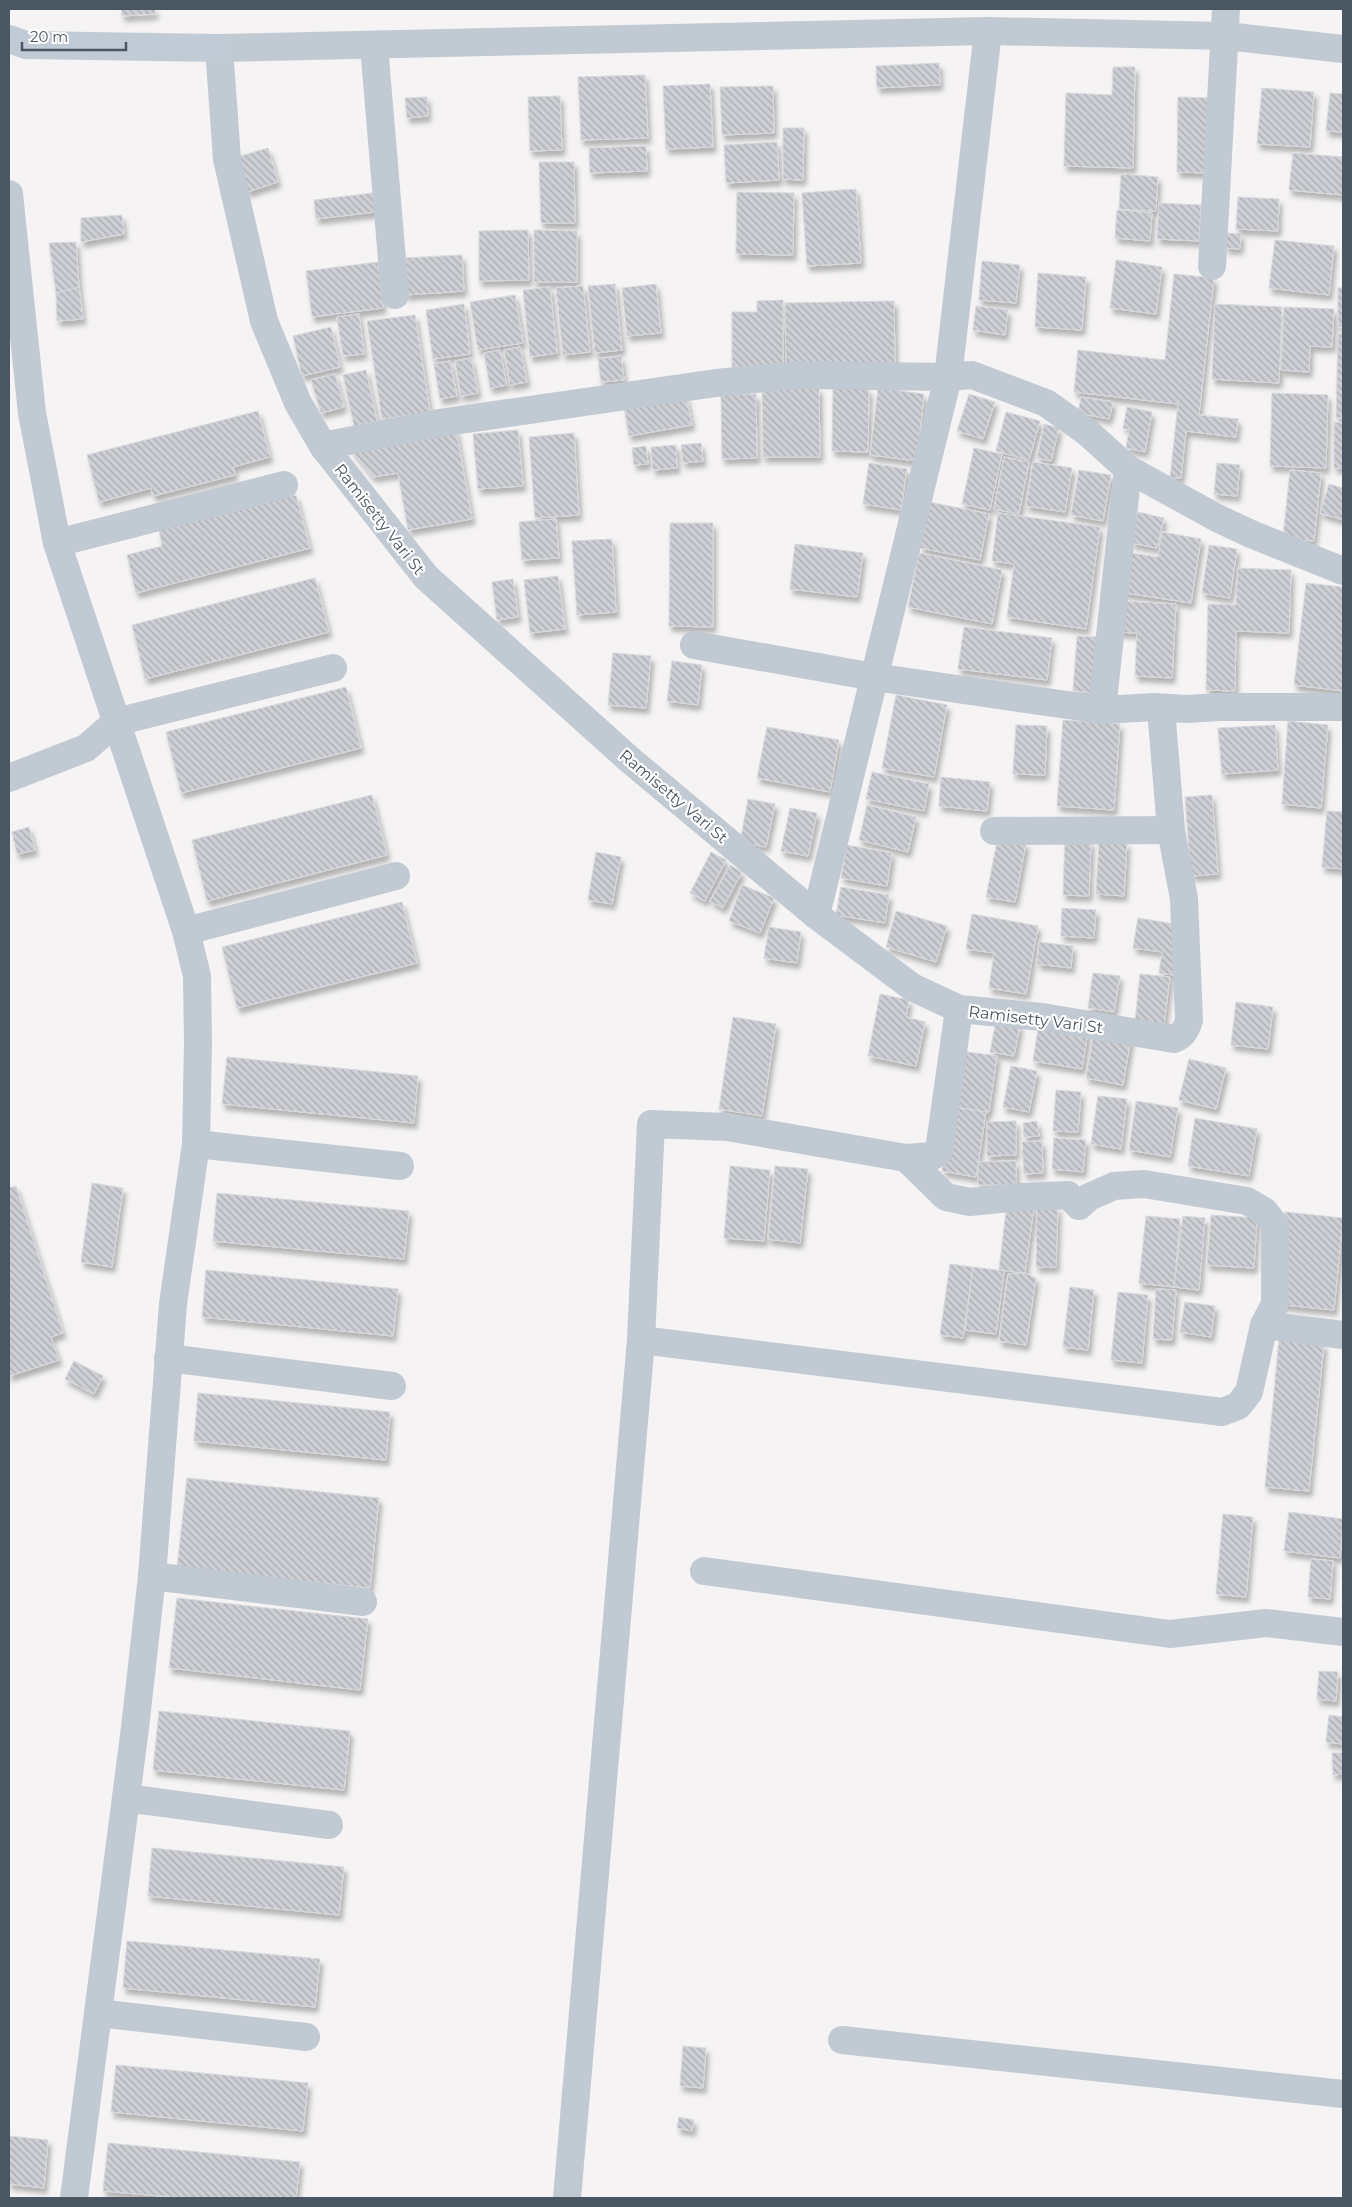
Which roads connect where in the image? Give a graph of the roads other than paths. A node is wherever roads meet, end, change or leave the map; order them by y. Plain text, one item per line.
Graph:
1 (1226, 9) edge
2 (988, 30) junction
3 (1226, 36) junction
4 (9, 39) edge
5 (374, 46) junction
6 (219, 48) junction
7 (1343, 49) edge
8 (9, 194) edge
9 (1212, 266) dead end
10 (395, 295) dead end
11 (948, 377) junction
12 (323, 446) junction
13 (1128, 469) junction
14 (284, 485) dead end
15 (57, 543) junction
16 (1343, 571) edge
17 (694, 646) dead end
18 (333, 668) dead end
19 (874, 677) junction
20 (1343, 707) edge
21 (1161, 709) junction
22 (1102, 710) junction
23 (116, 722) junction
24 (9, 778) edge
25 (1171, 830) junction
26 (994, 832) dead end
27 (396, 876) dead end
28 (816, 915) junction
29 (186, 930) junction
30 (959, 1009) junction
31 (196, 1144) junction
32 (906, 1158) junction
33 (400, 1166) dead end
34 (1264, 1325) junction
35 (1343, 1335) edge
36 (641, 1340) junction
37 (168, 1358) junction
38 (392, 1386) dead end
39 (704, 1571) dead end
40 (152, 1576) junction
41 (363, 1602) dead end
42 (1343, 1632) edge
43 (126, 1798) junction
44 (329, 1825) dead end
45 (98, 2013) junction
46 (306, 2037) dead end
47 (842, 2040) dead end
48 (1343, 2094) edge
49 (74, 2198) edge
50 (567, 2198) edge

1 - 3 street
2 - 3 street
2 - 5 street
2 - 11 street
3 - 7 street
3 - 9 street
4 - 6 street
5 - 6 street
5 - 10 street
6 - 12 street, Ramisetty Vari St
8 - 15 street
11 - 12 street
11 - 13 street
11 - 19 street
12 - 28 street, Ramisetty Vari St
13 - 16 street
13 - 22 street
14 - 15 street
15 - 23 street
17 - 19 street
18 - 23 street
19 - 22 street
19 - 28 street
20 - 21 street
21 - 22 street
21 - 25 street, Ramisetty Vari St
23 - 24 street
23 - 29 street
25 - 26 street
25 - 30 street, Ramisetty Vari St
27 - 29 street
28 - 30 street, Ramisetty Vari St
29 - 31 street
30 - 32 street
31 - 33 street
31 - 37 street
32 - 34 street
32 - 36 street
34 - 35 street
34 - 36 street
36 - 50 street
37 - 38 street
37 - 40 street
39 - 42 street
40 - 41 street
40 - 43 street
43 - 44 street
43 - 45 street
45 - 46 street
45 - 49 street
47 - 48 street

